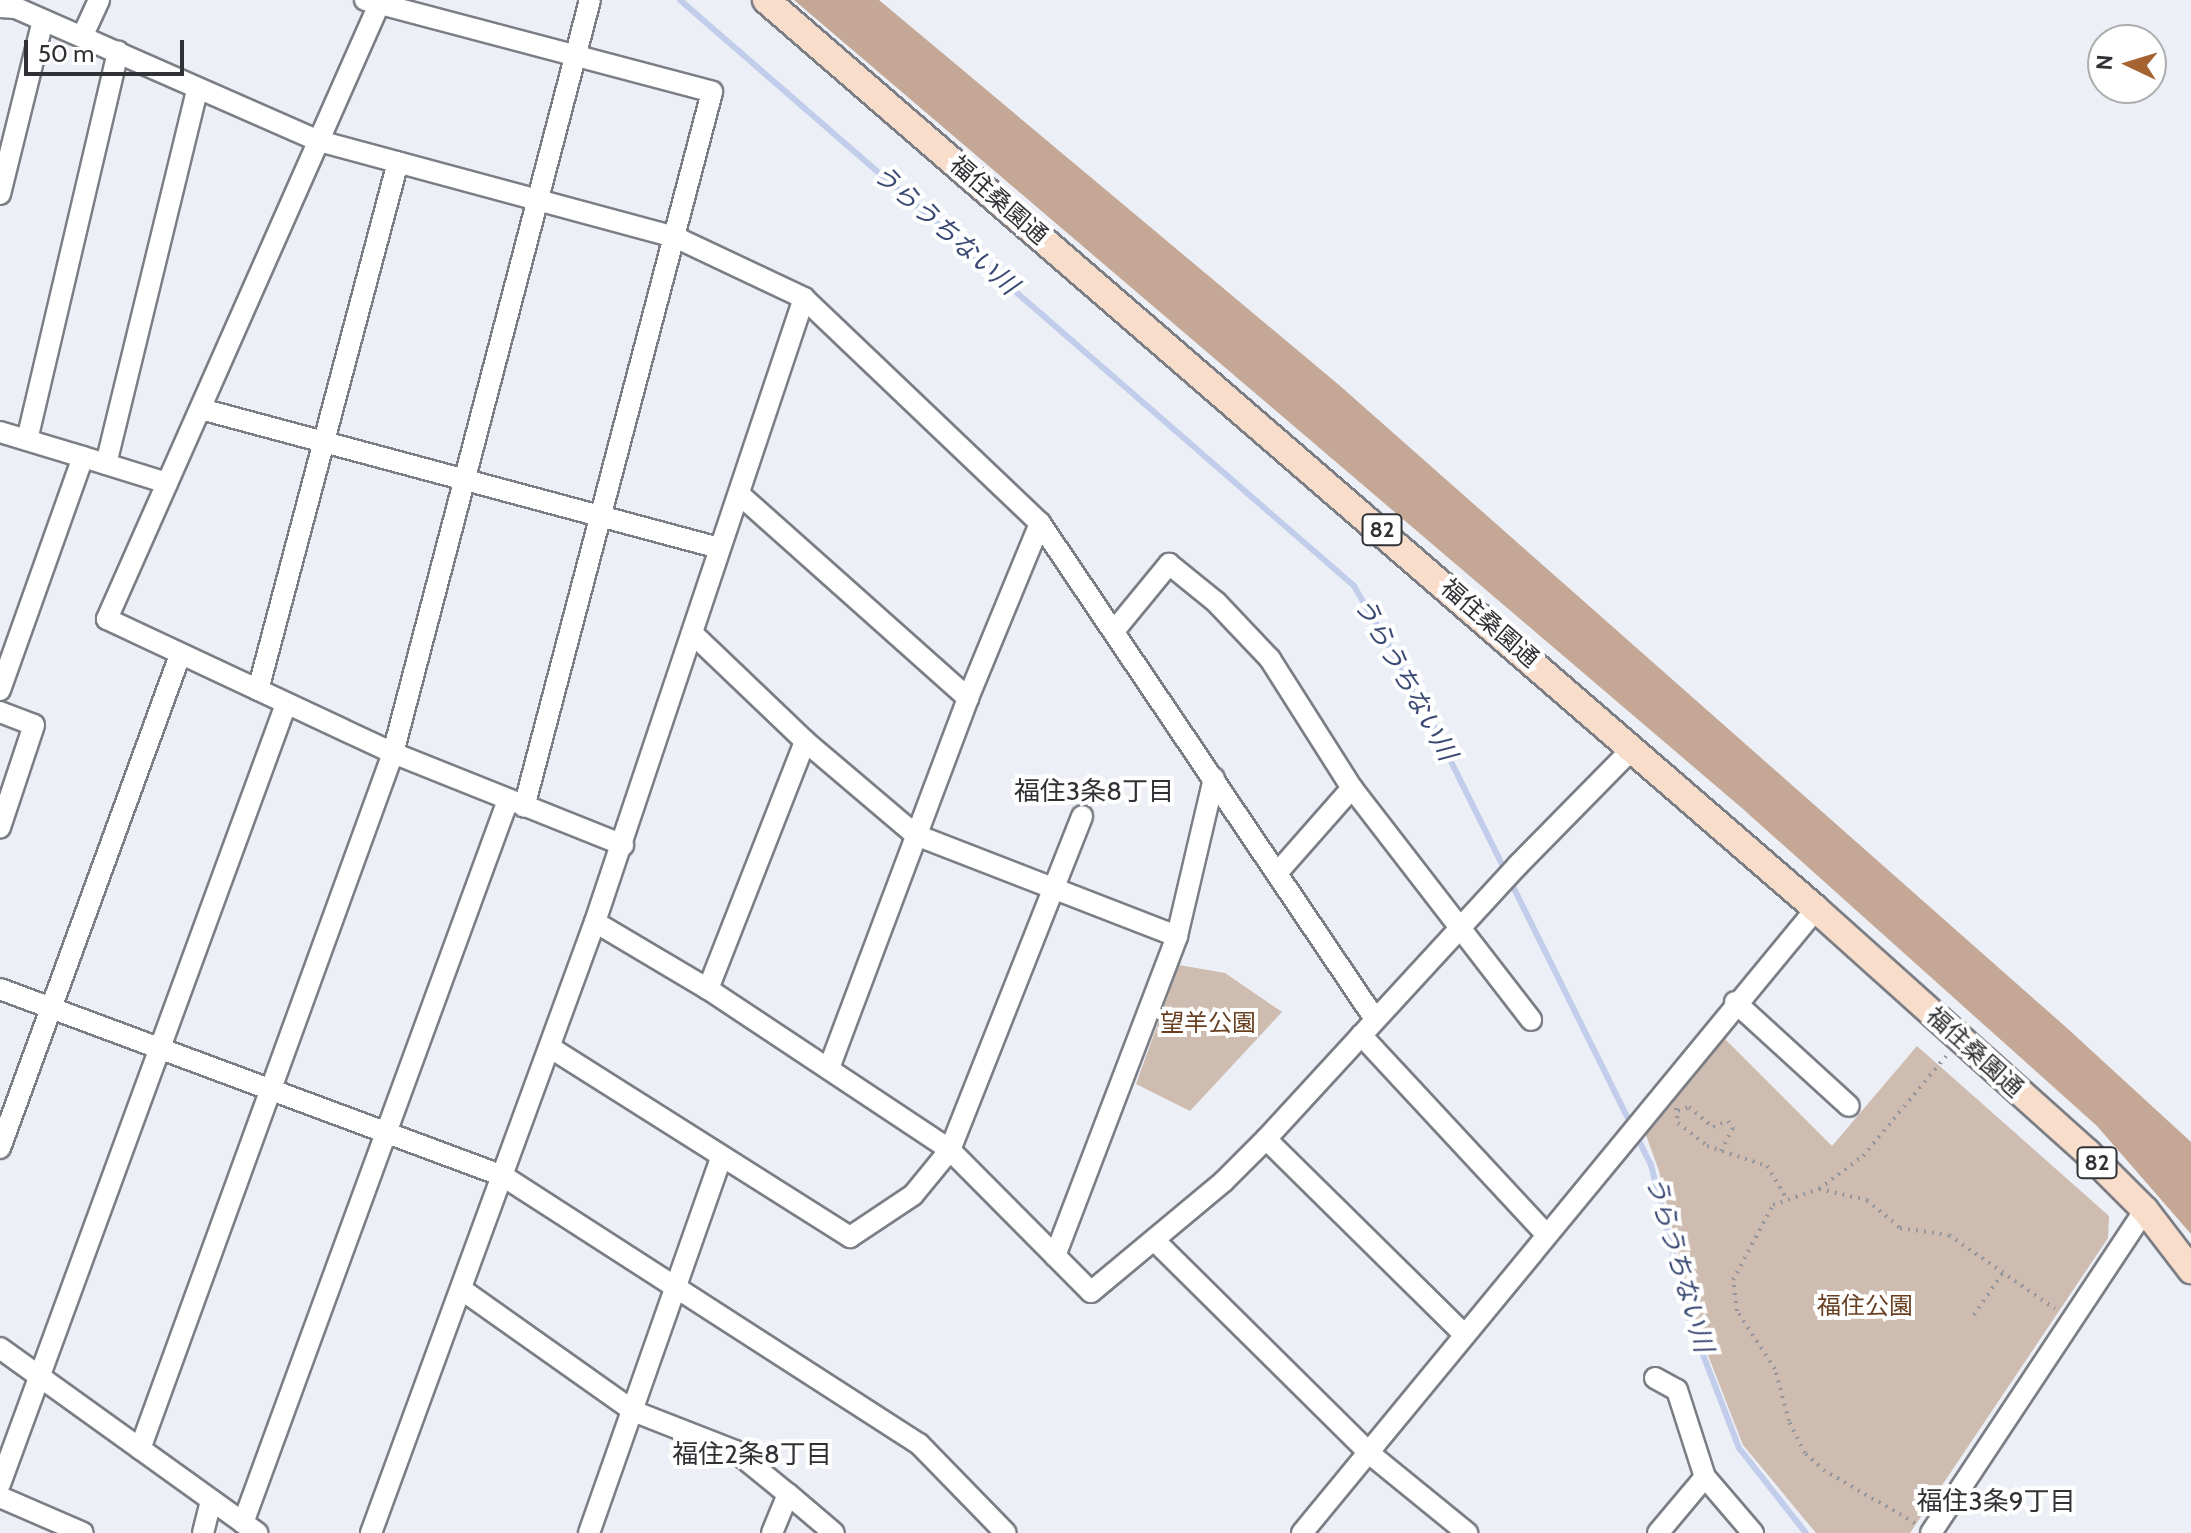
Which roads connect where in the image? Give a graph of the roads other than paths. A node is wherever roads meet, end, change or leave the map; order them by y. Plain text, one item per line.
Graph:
1 (99, 0) edge
2 (590, 0) edge
3 (766, 0) edge
4 (375, 2) edge
5 (0, 7) edge
6 (43, 20) junction
7 (82, 37) junction
8 (118, 52) junction
9 (576, 56) junction
10 (197, 90) junction
11 (319, 141) junction
12 (398, 162) junction
13 (0, 194) edge
14 (538, 199) junction
15 (675, 237) junction
16 (804, 298) junction
17 (201, 409) junction
18 (1, 435) edge
19 (27, 440) junction
20 (324, 441) junction
21 (83, 457) junction
22 (106, 464) junction
23 (464, 476) junction
24 (167, 483) junction
25 (739, 494) junction
26 (599, 514) junction
27 (1040, 523) junction
28 (719, 548) junction
29 (1114, 631) junction
30 (692, 633) junction
31 (180, 655) junction
32 (0, 690) edge
33 (258, 690) junction
34 (968, 698) junction
35 (286, 704) junction
36 (0, 712) edge
37 (805, 741) junction
38 (1634, 747) junction
39 (393, 753) junction
40 (1214, 778) junction
41 (7, 787) edge
42 (1352, 788) junction
43 (516, 803) junction
44 (1082, 816) dead end
45 (0, 827) edge
46 (916, 835) junction
47 (623, 845) junction
48 (1278, 872) junction
49 (1053, 892) junction
50 (1816, 909) junction
51 (595, 922) junction
52 (1460, 928) junction
53 (1177, 936) junction
54 (0, 989) edge
55 (708, 989) junction
56 (1735, 1002) junction
57 (52, 1007) junction
58 (1375, 1019) junction
59 (1531, 1020) dead end
60 (1361, 1035) junction
61 (158, 1046) junction
62 (551, 1048) junction
63 (829, 1068) junction
64 (271, 1090) junction
65 (1849, 1106) dead end
66 (389, 1132) junction
67 (1266, 1139) junction
68 (0, 1148) edge
69 (950, 1150) junction
70 (721, 1158) junction
71 (503, 1176) junction
72 (2145, 1210) junction
73 (1547, 1235) junction
74 (1154, 1240) junction
75 (1055, 1256) junction
76 (2191, 1270) edge
77 (674, 1285) junction
78 (461, 1289) junction
79 (1465, 1335) junction
80 (0, 1348) edge
81 (41, 1377) junction
82 (1655, 1378) dead end
83 (633, 1411) junction
84 (140, 1449) junction
85 (1369, 1453) junction
86 (1705, 1477) junction
87 (0, 1484) edge
88 (788, 1494) junction
89 (0, 1497) edge
90 (211, 1501) junction
91 (250, 1528) edge
92 (83, 1533) edge
93 (203, 1533) edge
94 (371, 1533) edge
95 (589, 1533) edge
96 (772, 1533) edge
97 (834, 1533) edge
98 (1006, 1533) edge
99 (1302, 1533) edge
100 (1467, 1533) edge
101 (1658, 1533) edge
102 (1753, 1533) edge
103 (1931, 1533) edge

1 - 7 street
2 - 9 street
3 - 38 main road, 福住桑園通 / 82
4 - 9 street
4 - 11 street
5 - 6 street
6 - 7 street
6 - 13 street
7 - 8 street
8 - 10 street
8 - 19 street
9 - 14 street
9 - 15 street
10 - 11 street
10 - 22 street
11 - 12 street
11 - 17 street
12 - 14 street
12 - 20 street
14 - 15 street
14 - 23 street
15 - 16 street
15 - 26 street
16 - 25 street
16 - 27 street
17 - 20 street
17 - 24 street
18 - 19 street
19 - 21 street
20 - 23 street
20 - 33 street
21 - 22 street
21 - 32 street
22 - 24 street
23 - 26 street
23 - 39 street
24 - 31 street
25 - 28 street
25 - 34 street
26 - 28 street
26 - 43 street
27 - 29 street
27 - 34 street
28 - 30 street
29 - 40 street
29 - 42 street
30 - 37 street
30 - 47 street
31 - 33 street
31 - 57 street
33 - 35 street
34 - 46 street
35 - 39 street
35 - 61 street
36 - 41 street
37 - 46 street
37 - 55 street
38 - 50 main road, 福住桑園通 / 82
38 - 52 street
39 - 43 street
39 - 64 street
40 - 48 street
40 - 53 street
41 - 45 street
42 - 48 street
42 - 52 street
43 - 47 street
43 - 66 street
44 - 49 street
46 - 49 street
46 - 63 street
47 - 51 street
48 - 58 street
49 - 53 street
49 - 69 street
50 - 56 street
50 - 72 main road, 福住桑園通 / 82
51 - 55 street
51 - 62 street
52 - 58 street
52 - 59 street
53 - 75 street
54 - 57 street
55 - 63 street
56 - 65 street
56 - 73 street
57 - 61 street
57 - 68 street
58 - 60 street
60 - 67 street
60 - 73 street
61 - 64 street
61 - 81 street
62 - 70 street
62 - 71 street
63 - 69 street
64 - 66 street
64 - 84 street
66 - 71 street
66 - 91 street
67 - 74 street
67 - 79 street
69 - 70 street
69 - 75 street
70 - 77 street
71 - 77 street
71 - 78 street
72 - 76 main road, 福住桑園通 / 82
72 - 103 street
73 - 79 street
74 - 75 street
74 - 85 street
77 - 83 street
77 - 98 street
78 - 83 street
78 - 94 street
79 - 85 street
80 - 81 street
81 - 84 street
81 - 87 street
82 - 86 street
83 - 88 street
83 - 95 street
84 - 90 street
85 - 99 street
85 - 100 street
86 - 101 street
86 - 102 street
88 - 96 street
88 - 97 street
89 - 92 street
90 - 91 street
90 - 93 street

